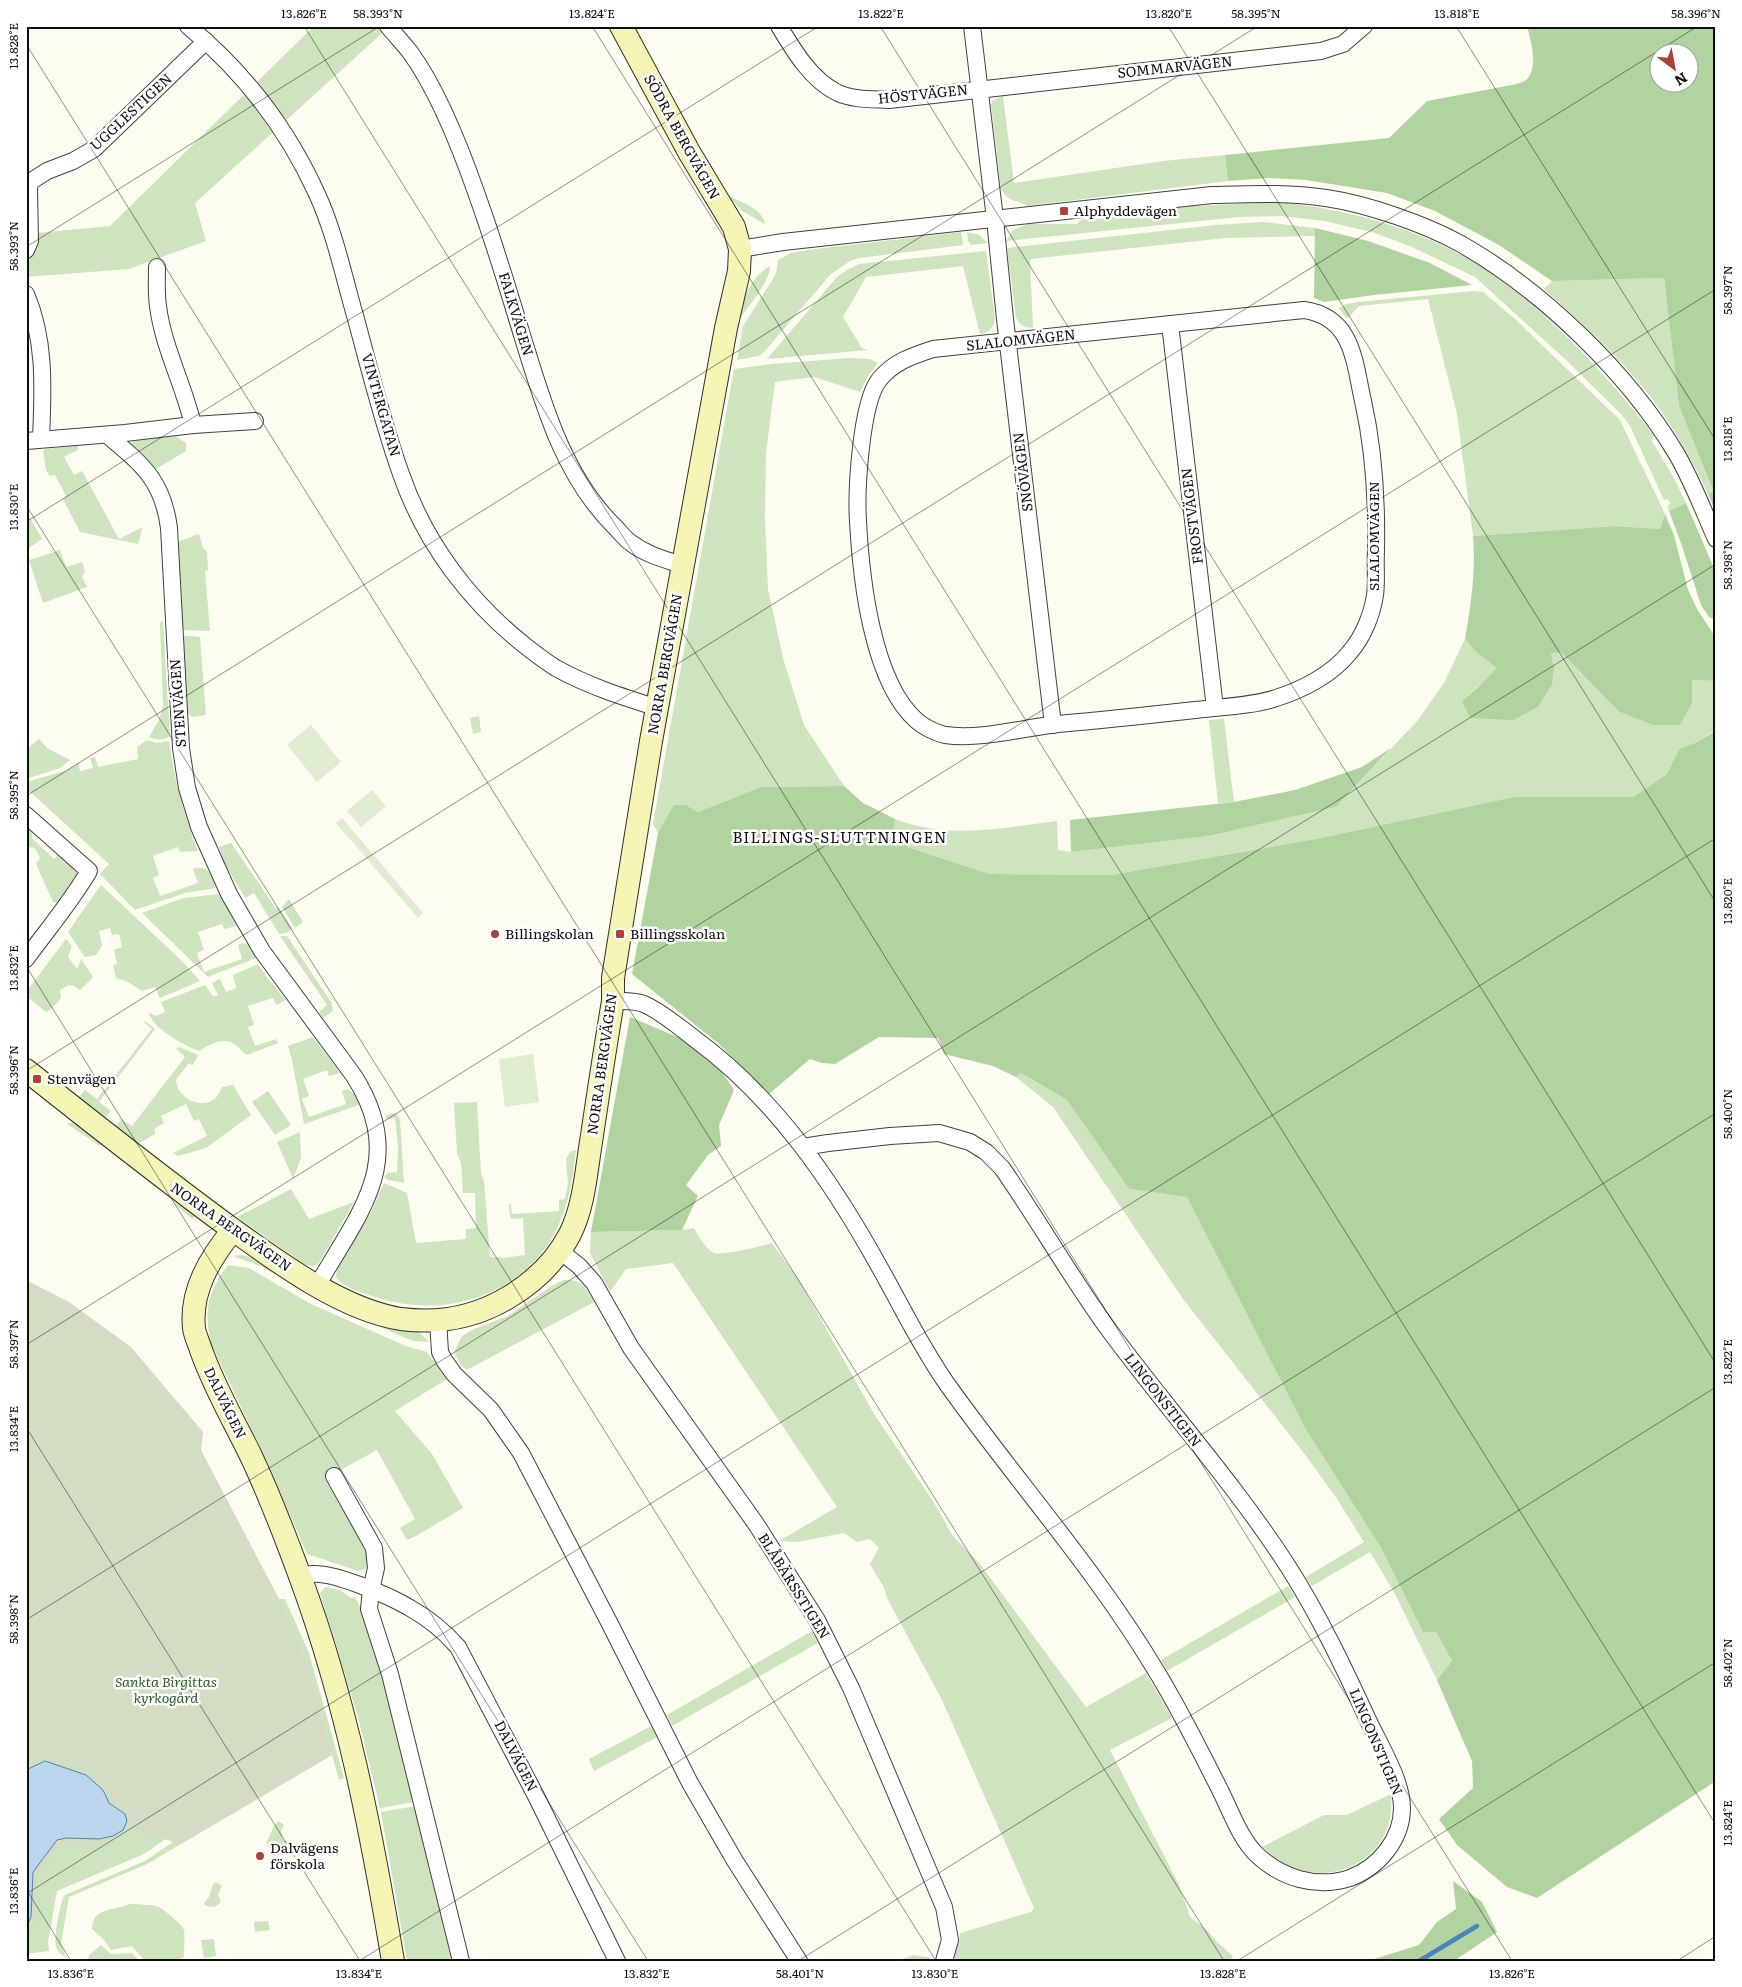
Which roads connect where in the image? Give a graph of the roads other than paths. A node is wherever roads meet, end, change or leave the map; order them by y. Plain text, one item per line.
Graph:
1 (188, 26) edge
2 (388, 26) edge
3 (621, 26) edge
4 (779, 26) edge
5 (972, 26) edge
6 (1364, 26) edge
7 (206, 41) junction
8 (978, 89) junction
9 (996, 218) junction
10 (740, 249) junction
11 (26, 250) edge
12 (157, 267) dead end
13 (26, 294) edge
14 (1170, 324) junction
15 (1008, 342) junction
16 (255, 421) dead end
17 (193, 425) junction
18 (108, 435) junction
19 (34, 440) edge
20 (1716, 539) edge
21 (682, 565) junction
22 (658, 708) junction
23 (1215, 708) junction
24 (1053, 725) junction
25 (26, 815) edge
26 (26, 959) edge
27 (613, 1001) junction
28 (26, 1070) edge
29 (803, 1148) junction
30 (233, 1230) junction
31 (560, 1251) junction
32 (317, 1286) junction
33 (438, 1320) junction
34 (334, 1476) dead end
35 (301, 1578) junction
36 (370, 1590) junction
37 (392, 1961) edge
38 (461, 1961) edge
39 (617, 1961) edge
40 (799, 1961) edge
41 (944, 1961) edge

1 - 7 street, VINTERGATAN
2 - 21 street, FALKVÄGEN
3 - 10 street, SÖDRA BERGVÄGEN
4 - 8 street, HÖSTVÄGEN
5 - 8 street, SNÖVÄGEN
6 - 8 street, SOMMARVÄGEN
7 - 11 street, UGGLESTIGEN
7 - 22 street, VINTERGATAN
8 - 9 street, SNÖVÄGEN
9 - 10 street
9 - 15 street, SNÖVÄGEN
9 - 20 street
10 - 21 street, NORRA BERGVÄGEN
12 - 17 street
13 - 19 street
14 - 15 street, SLALOMVÄGEN
14 - 23 street, FROSTVÄGEN
14 - 23 street, SLALOMVÄGEN
15 - 24 street, SNÖVÄGEN
15 - 24 street, SLALOMVÄGEN
16 - 17 street
17 - 18 street
18 - 19 street
18 - 32 street, STENVÄGEN
21 - 22 street, NORRA BERGVÄGEN
22 - 27 street, NORRA BERGVÄGEN
23 - 24 street, SLALOMVÄGEN
25 - 26 street
27 - 29 street, LINGONSTIGEN
27 - 31 street, NORRA BERGVÄGEN
28 - 30 street, NORRA BERGVÄGEN
29 - 29 street, LINGONSTIGEN
30 - 32 street, NORRA BERGVÄGEN
30 - 35 street, DALVÄGEN
31 - 33 street, NORRA BERGVÄGEN
31 - 41 street, BLÅBÄRSSTIGEN
32 - 33 street, NORRA BERGVÄGEN
33 - 40 street
34 - 36 street
35 - 36 street, DALVÄGEN
35 - 37 street, DALVÄGEN
36 - 38 street
36 - 39 street, DALVÄGEN

